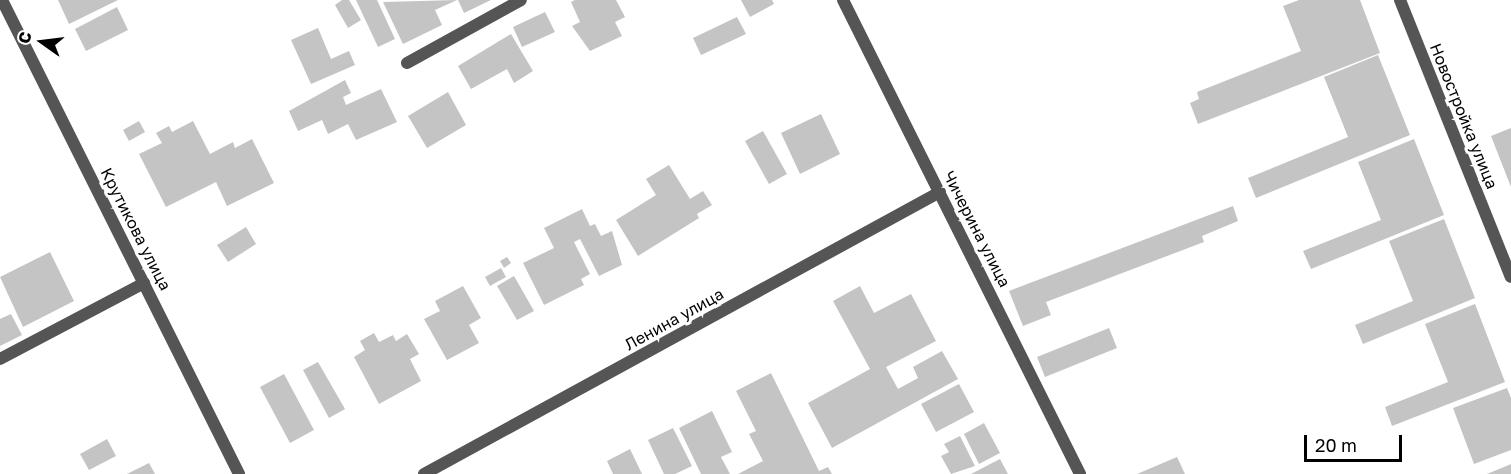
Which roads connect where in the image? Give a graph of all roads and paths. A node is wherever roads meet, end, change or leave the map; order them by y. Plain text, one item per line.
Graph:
1 (2, 0) edge
2 (521, 0) edge
3 (843, 0) edge
4 (1400, 0) edge
5 (407, 63) dead end
6 (940, 192) junction
7 (1511, 277) edge
8 (144, 283) junction
9 (0, 359) edge
10 (239, 474) edge
11 (424, 474) edge
12 (1080, 474) edge

1 - 8 street, Крутикова улица
2 - 5 street
3 - 6 street, Чичерина улица
4 - 7 street, Новостройка улица
6 - 11 street, Ленина улица
6 - 12 street, Чичерина улица
8 - 9 street
8 - 10 street, Крутикова улица

